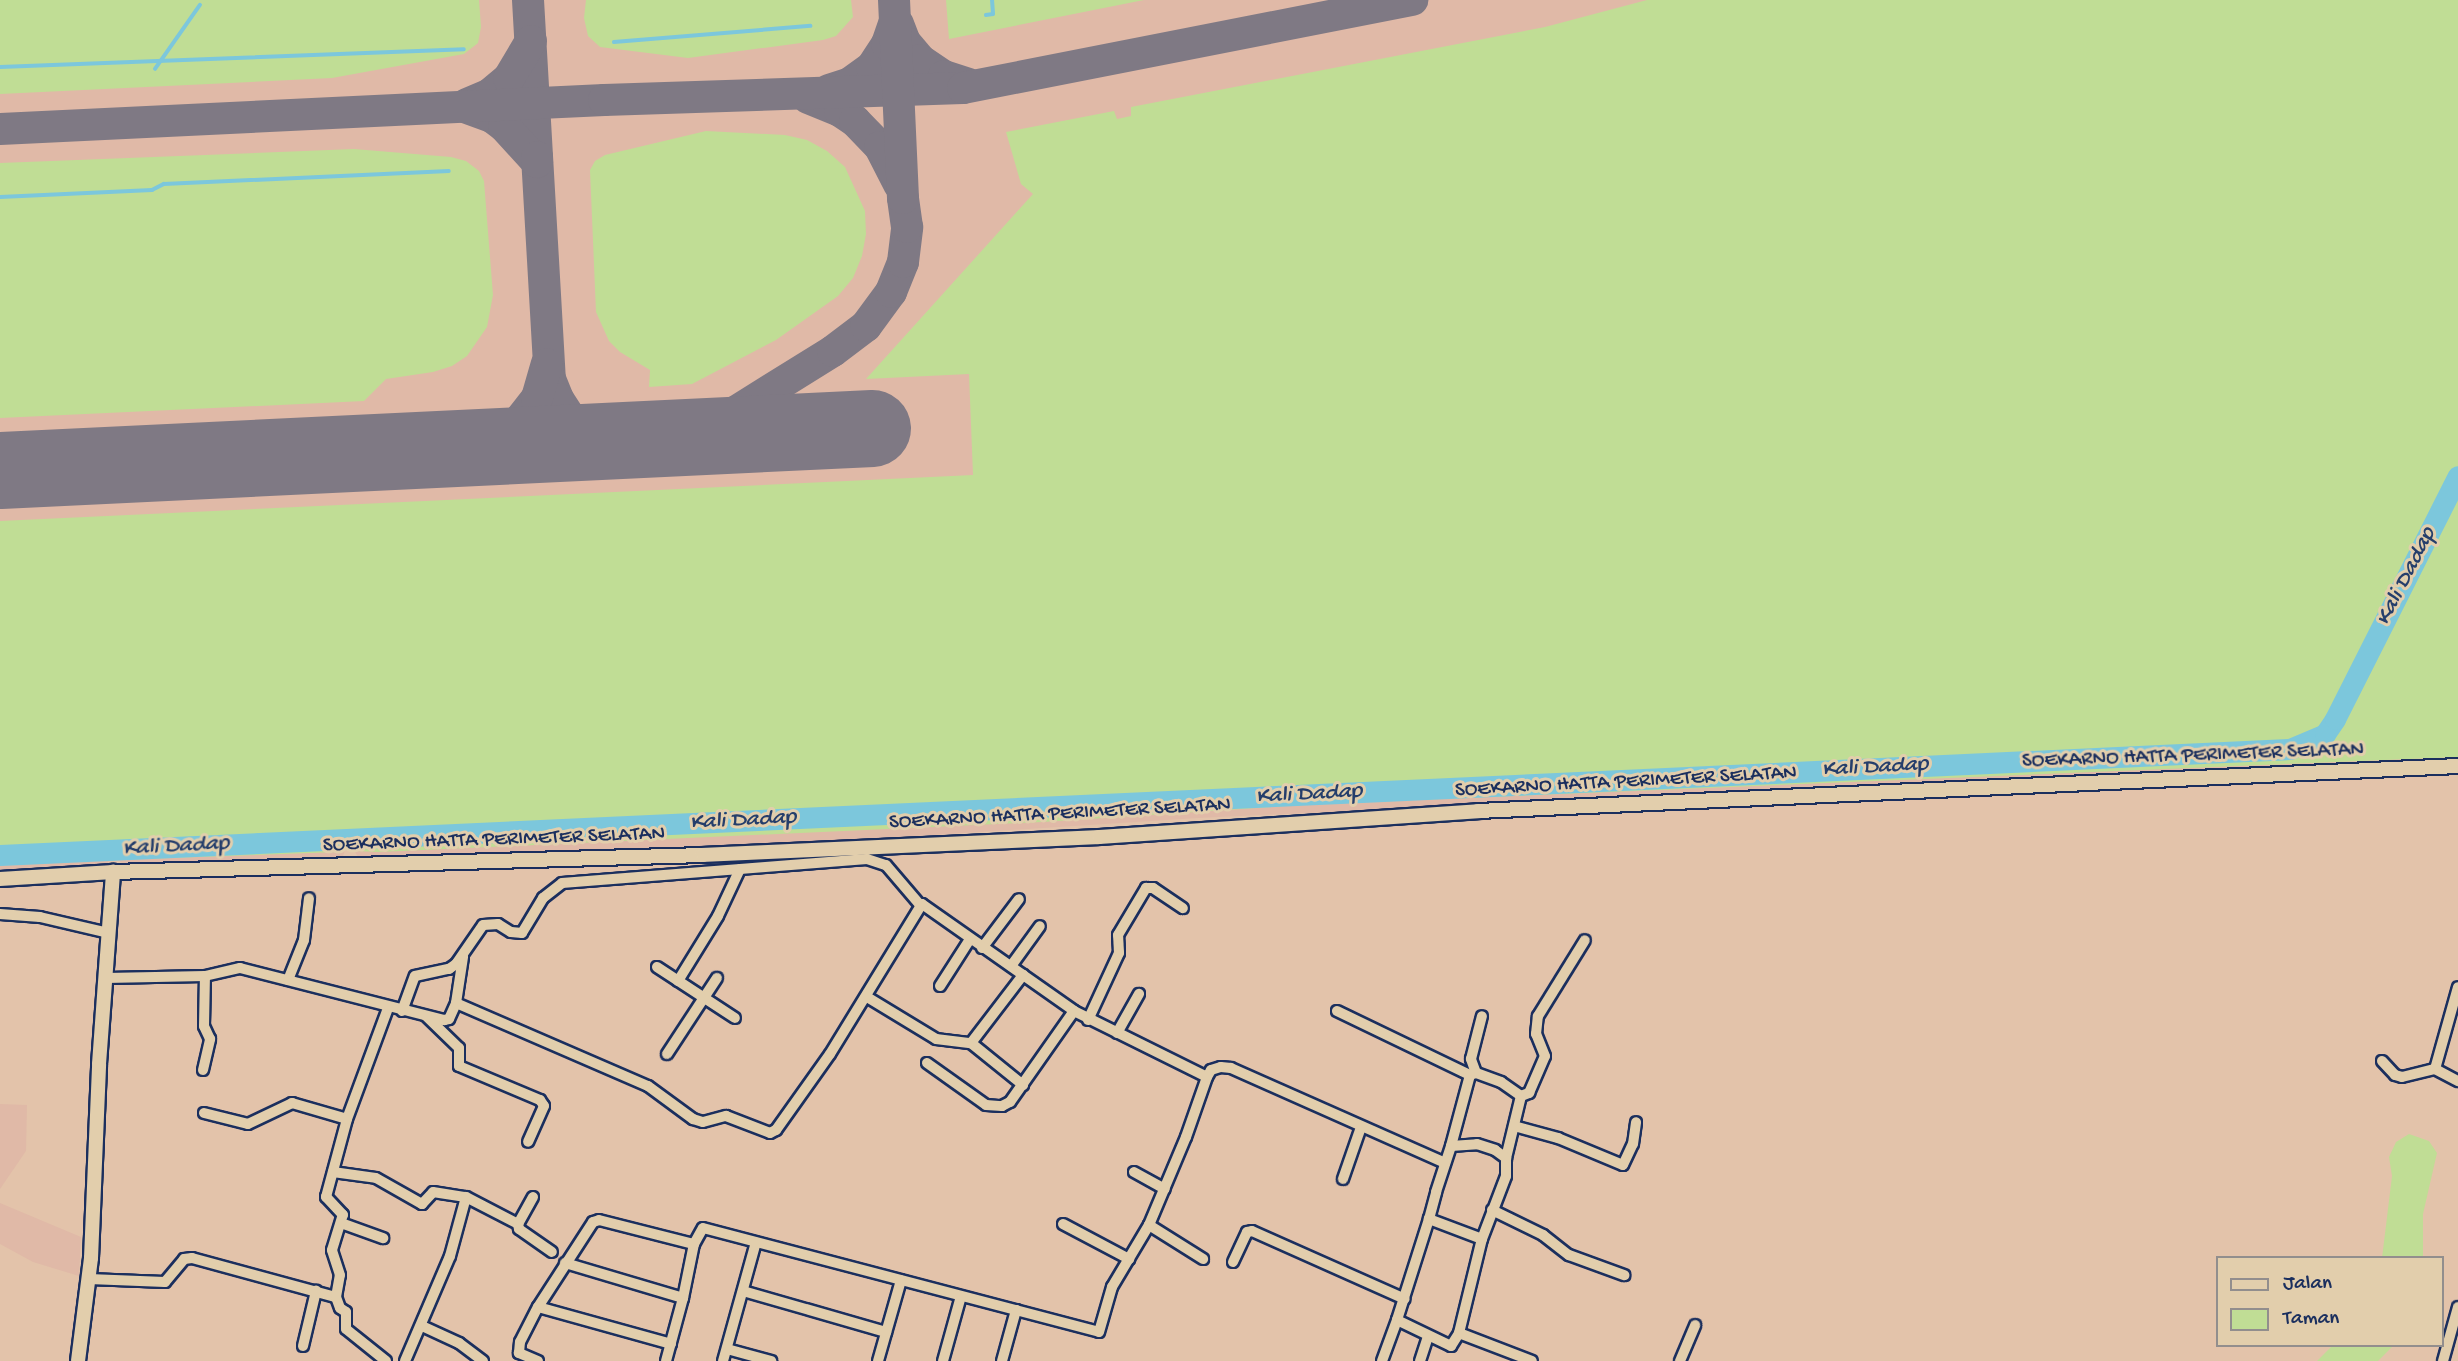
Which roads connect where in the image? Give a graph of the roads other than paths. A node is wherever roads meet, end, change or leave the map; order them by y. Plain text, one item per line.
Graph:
1 (2458, 766) edge
2 (740, 869) junction
3 (113, 872) junction
4 (0, 879) edge
5 (309, 898) dead end
6 (1019, 899) dead end
7 (920, 905) junction
8 (1183, 908) dead end
9 (0, 915) edge
10 (1041, 926) dead end
11 (108, 933) junction
12 (970, 939) junction
13 (1585, 940) dead end
14 (982, 948) junction
15 (463, 957) junction
16 (1011, 966) junction
17 (657, 967) dead end
18 (1023, 975) junction
19 (205, 976) junction
20 (106, 978) junction
21 (717, 978) dead end
22 (288, 980) junction
23 (678, 981) junction
24 (940, 986) dead end
25 (2458, 986) edge
26 (1139, 994) dead end
27 (867, 997) junction
28 (704, 998) junction
29 (456, 1003) junction
30 (388, 1008) junction
31 (402, 1011) junction
32 (1074, 1012) junction
33 (1337, 1012) dead end
34 (426, 1016) junction
35 (1482, 1016) dead end
36 (735, 1018) dead end
37 (1088, 1020) junction
38 (1117, 1033) junction
39 (971, 1043) junction
40 (667, 1054) dead end
41 (2382, 1061) dead end
42 (927, 1063) dead end
43 (2435, 1069) junction
44 (203, 1070) dead end
45 (1473, 1074) junction
46 (1207, 1077) junction
47 (2458, 1081) edge
48 (1023, 1085) junction
49 (1521, 1096) junction
50 (204, 1114) dead end
51 (347, 1119) junction
52 (1636, 1122) dead end
53 (1514, 1126) junction
54 (1361, 1127) junction
55 (528, 1142) dead end
56 (1451, 1146) junction
57 (1506, 1158) junction
58 (1445, 1163) junction
59 (333, 1172) junction
60 (1134, 1172) dead end
61 (1343, 1179) dead end
62 (1165, 1189) junction
63 (466, 1197) junction
64 (533, 1197) dead end
65 (1492, 1210) junction
66 (1429, 1219) junction
67 (341, 1223) junction
68 (518, 1224) junction
69 (1063, 1224) dead end
70 (1149, 1225) junction
71 (383, 1238) dead end
72 (1482, 1239) junction
73 (756, 1242) junction
74 (694, 1244) junction
75 (552, 1252) dead end
76 (1129, 1259) junction
77 (1203, 1259) dead end
78 (1233, 1262) dead end
79 (565, 1263) junction
80 (1624, 1275) dead end
81 (89, 1279) junction
82 (901, 1280) junction
83 (316, 1291) junction
84 (743, 1291) junction
85 (961, 1296) junction
86 (336, 1297) junction
87 (683, 1298) junction
88 (1405, 1299) junction
89 (538, 1307) junction
90 (2458, 1307) edge
91 (1016, 1310) junction
92 (1397, 1320) junction
93 (1695, 1325) dead end
94 (422, 1326) junction
95 (886, 1332) junction
96 (1459, 1333) junction
97 (1428, 1337) junction
98 (671, 1344) junction
99 (303, 1346) dead end
100 (727, 1349) junction
101 (78, 1361) edge
102 (386, 1361) edge
103 (405, 1361) edge
104 (483, 1361) edge
105 (538, 1361) edge
106 (666, 1361) edge
107 (723, 1361) edge
108 (771, 1361) edge
109 (878, 1361) edge
110 (943, 1361) edge
111 (1002, 1361) edge
112 (1382, 1361) edge
113 (1420, 1361) edge
114 (1531, 1361) edge
115 (1681, 1361) edge
116 (2443, 1361) edge

1 - 3 main road, SOEKARNO HATTA PERIMETER SELATAN
2 - 7 street
2 - 15 street
2 - 23 street
3 - 4 main road, SOEKARNO HATTA PERIMETER SELATAN
3 - 11 main road
5 - 22 street
6 - 14 street
7 - 12 street
7 - 27 street
8 - 37 street
9 - 11 street
10 - 16 street
11 - 20 main road
12 - 14 street
12 - 24 street
13 - 49 street
14 - 16 street
15 - 29 street
15 - 31 street
16 - 18 street
17 - 23 street
18 - 32 street
18 - 39 street
19 - 20 street
19 - 22 street
19 - 44 street
20 - 81 main road
21 - 28 street
22 - 30 street
23 - 28 street
25 - 43 street
26 - 38 street
27 - 29 street
27 - 39 street
28 - 36 street
28 - 40 street
29 - 34 street
30 - 31 street
30 - 51 street
31 - 34 street
32 - 37 street
32 - 48 street
33 - 45 street
34 - 55 street
35 - 45 street
37 - 38 street
38 - 46 street
39 - 48 street
41 - 43 street
42 - 48 street
43 - 47 street
45 - 49 street
45 - 56 street
46 - 54 street
46 - 62 street
49 - 53 street
50 - 51 street
51 - 59 street
52 - 53 street
53 - 57 street
54 - 58 street
54 - 61 street
56 - 57 street
56 - 58 street
57 - 65 street
58 - 66 street
59 - 63 street
59 - 67 street
60 - 62 street
62 - 70 street
63 - 68 street
63 - 94 street
64 - 68 street
65 - 72 street
65 - 80 street
66 - 72 street
66 - 88 street
67 - 71 street
67 - 86 street
68 - 75 street
69 - 76 street
70 - 76 street
70 - 77 street
72 - 96 street
73 - 74 street
73 - 82 street
73 - 84 street
74 - 79 street
74 - 87 street
76 - 91 street
78 - 88 street
79 - 87 street
79 - 89 street
81 - 83 street
81 - 101 main road
82 - 85 street
82 - 95 street
83 - 86 street
83 - 99 street
84 - 95 street
84 - 100 street
85 - 91 street
85 - 110 street
86 - 102 street
87 - 98 street
88 - 92 street
89 - 98 street
89 - 105 street
90 - 116 street
91 - 111 street
92 - 97 street
92 - 112 street
93 - 115 street
94 - 103 street
94 - 104 street
95 - 109 street
96 - 97 street
96 - 114 street
97 - 113 street
98 - 106 street
100 - 107 street
100 - 108 street

